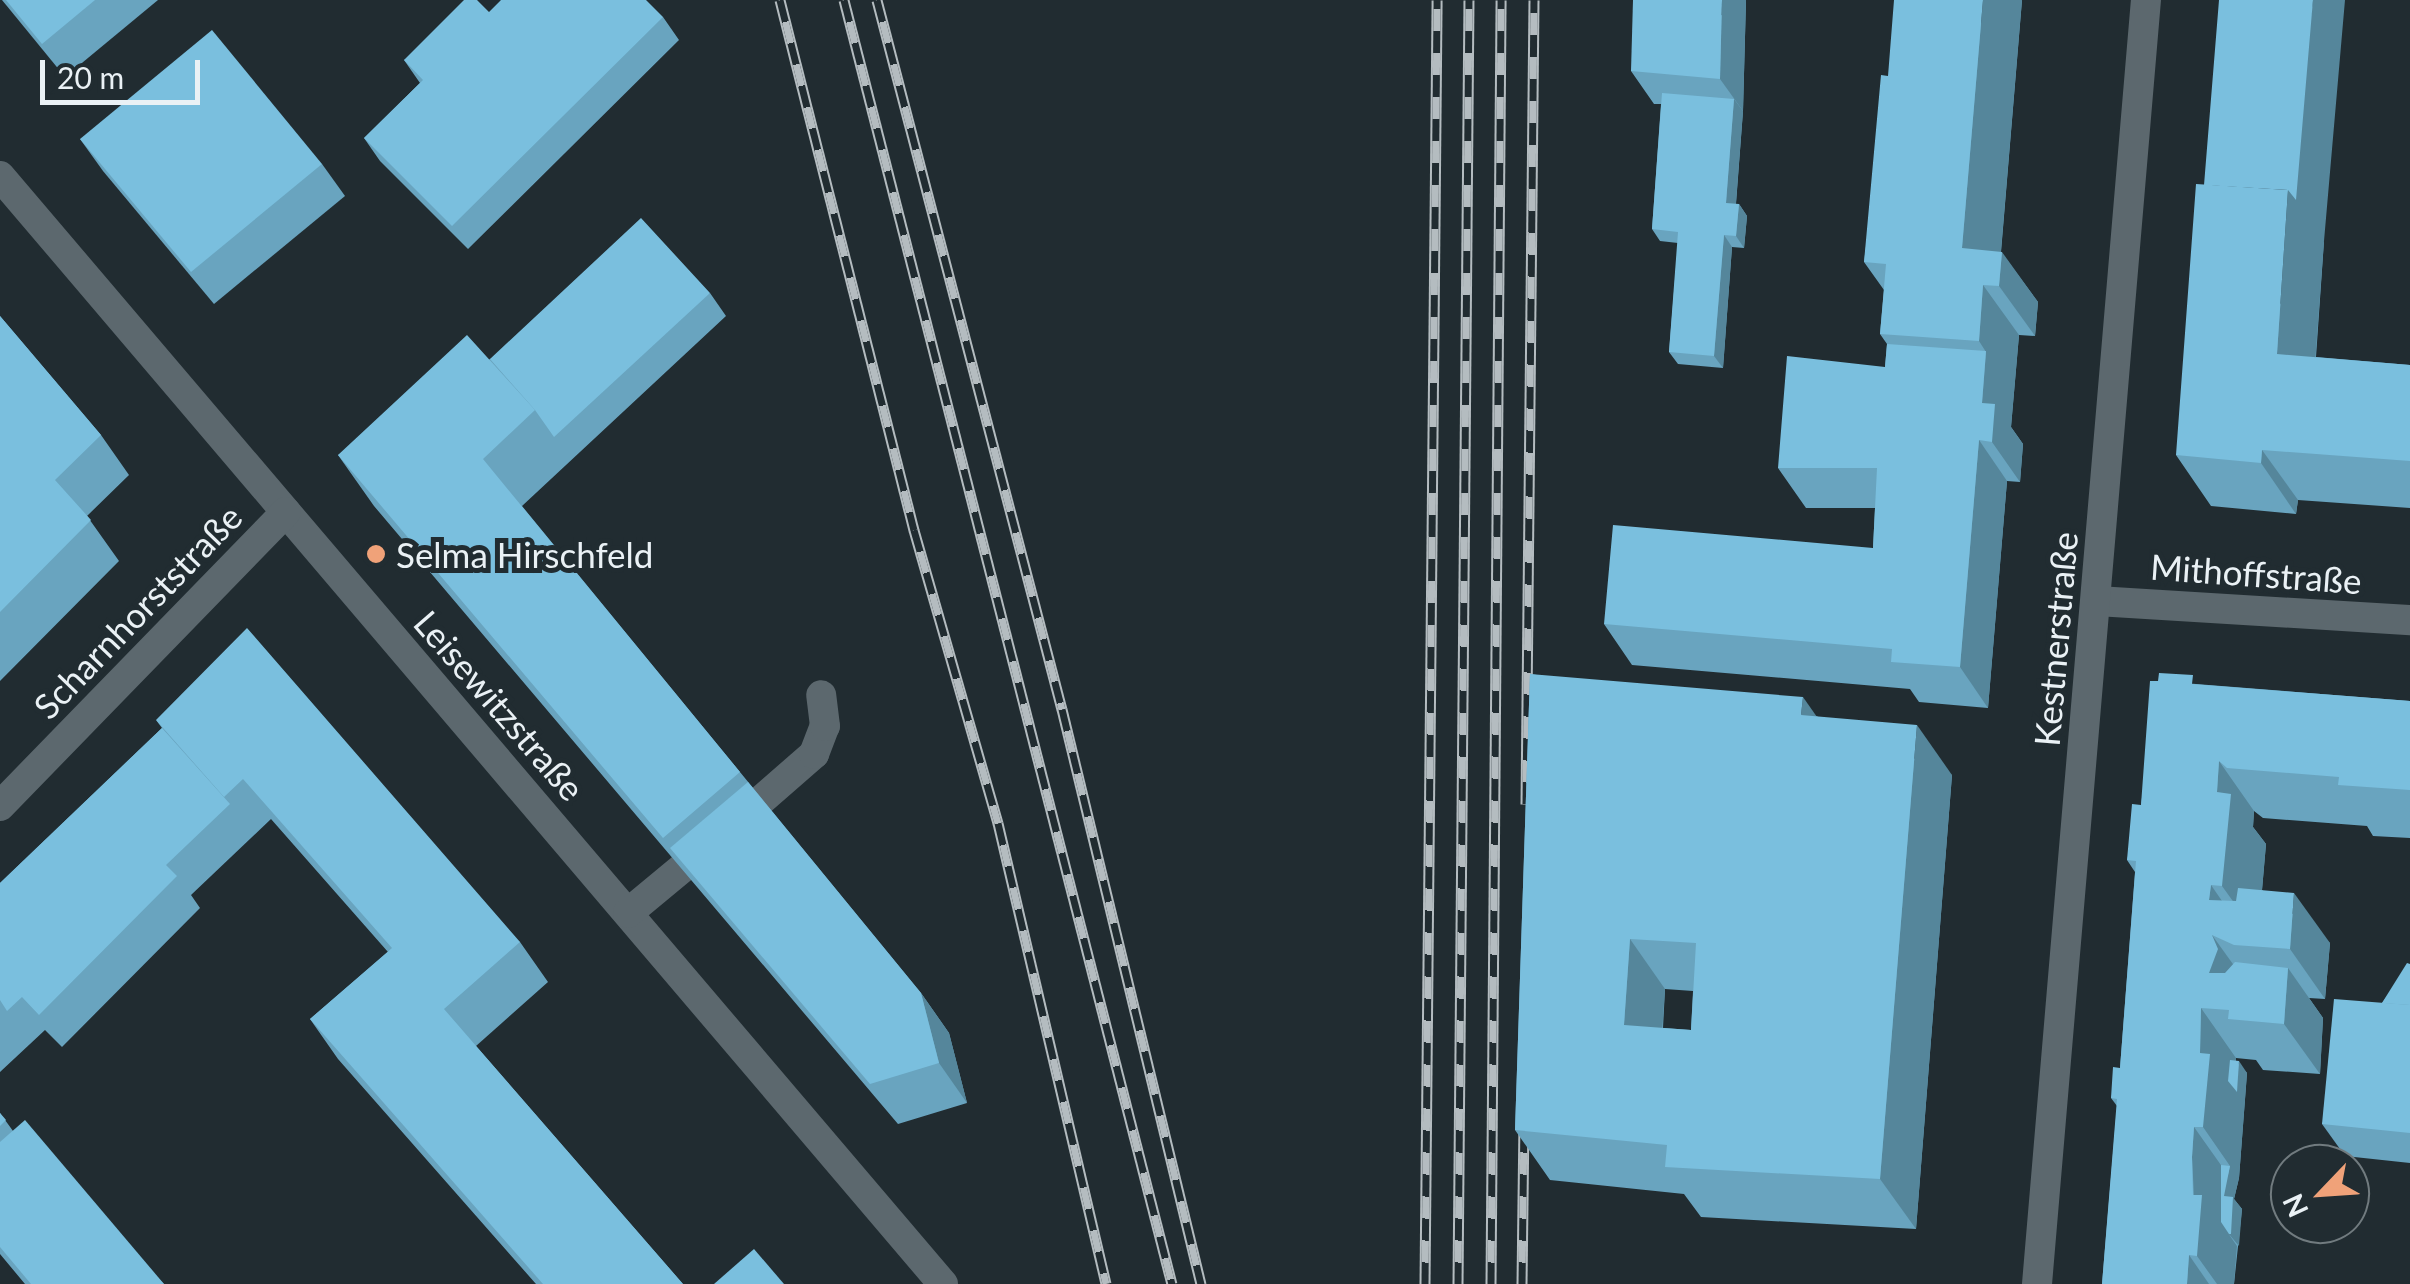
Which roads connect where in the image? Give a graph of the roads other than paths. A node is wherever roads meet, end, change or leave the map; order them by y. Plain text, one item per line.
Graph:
1 (2146, 0) edge
2 (0, 176) edge
3 (286, 512) junction
4 (2097, 601) junction
5 (2410, 620) edge
6 (821, 695) dead end
7 (759, 802) edge
8 (0, 806) edge
9 (681, 869) edge
10 (628, 913) junction
11 (943, 1284) edge
12 (2037, 1284) edge

1 - 4 street, Kestnerstraße
2 - 3 street, Leisewitzstraße
3 - 8 street, Scharnhorststraße
3 - 10 street, Leisewitzstraße
4 - 5 street, Mithoffstraße
4 - 12 street, Kestnerstraße
6 - 7 street
9 - 10 street
10 - 11 street, Leisewitzstraße

